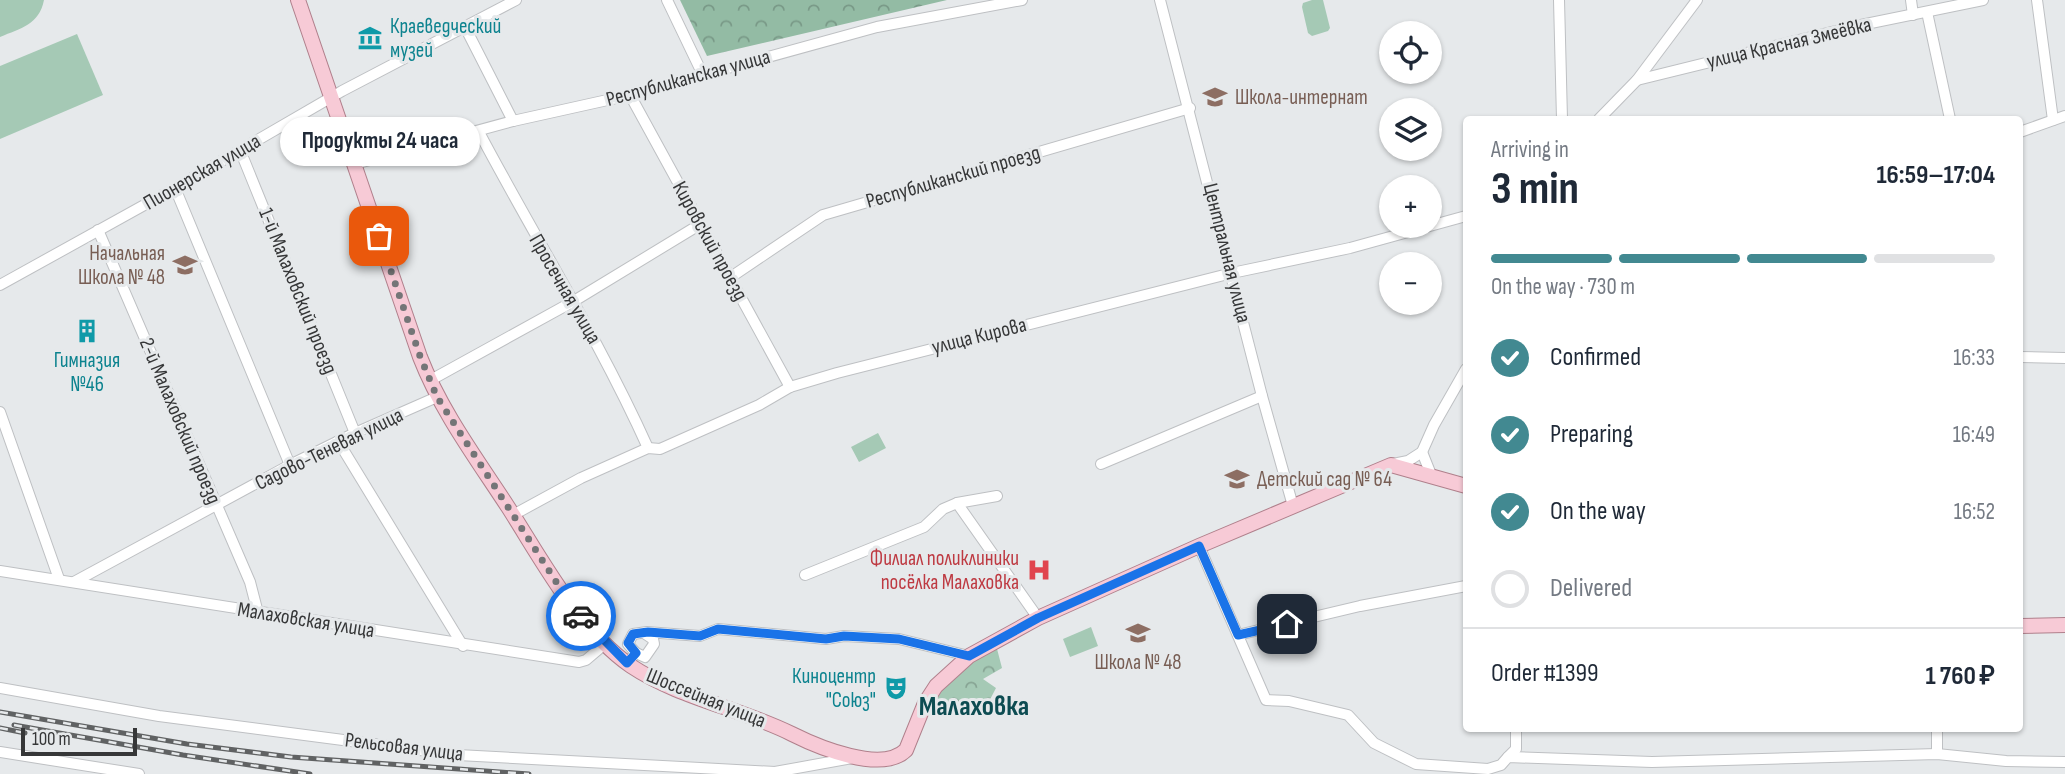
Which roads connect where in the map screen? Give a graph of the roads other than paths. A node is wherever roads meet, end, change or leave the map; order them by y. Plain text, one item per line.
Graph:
1 (298, 0) edge
2 (516, 0) edge
3 (667, 0) edge
4 (1022, 0) edge
5 (1160, 0) edge
6 (1559, 0) edge
7 (1697, 0) edge
8 (1910, 0) edge
9 (1983, 0) edge
10 (2037, 0) edge
11 (1927, 12) junction
12 (1913, 15) junction
13 (465, 27) junction
14 (704, 75) junction
15 (1637, 80) junction
16 (630, 94) junction
17 (330, 100) junction
18 (1190, 108) junction
19 (1562, 116) edge
20 (1602, 116) edge
21 (1949, 116) edge
22 (2065, 116) edge
23 (2053, 120) junction
24 (513, 121) junction
25 (2023, 131) edge
26 (479, 132) junction
27 (240, 150) junction
28 (355, 164) junction
29 (175, 188) junction
30 (1463, 217) edge
31 (699, 225) junction
32 (98, 230) junction
33 (1232, 273) junction
34 (731, 277) junction
35 (0, 285) edge
36 (574, 300) junction
37 (2023, 358) edge
38 (2065, 358) edge
39 (1463, 374) edge
40 (429, 381) junction
41 (790, 387) junction
42 (1262, 396) junction
43 (437, 397) junction
44 (0, 412) edge
45 (355, 433) junction
46 (338, 441) junction
47 (648, 449) junction
48 (1422, 452) junction
49 (290, 464) junction
50 (1101, 464) dead end
51 (1391, 465) junction
52 (1432, 477) junction
53 (1463, 485) edge
54 (997, 496) dead end
55 (957, 503) junction
56 (217, 505) junction
57 (1293, 506) junction
58 (513, 515) junction
59 (1199, 546) junction
60 (0, 571) edge
61 (805, 575) dead end
62 (59, 579) junction
63 (74, 582) junction
64 (1463, 587) edge
65 (258, 613) junction
66 (1038, 618) junction
67 (2065, 625) edge
68 (2023, 626) edge
69 (644, 632) junction
70 (1238, 635) junction
71 (606, 643) junction
72 (463, 646) junction
73 (969, 656) junction
74 (631, 658) junction
75 (0, 688) edge
76 (1517, 732) edge
77 (1937, 732) edge
78 (0, 752) edge
79 (1937, 754) junction
80 (1508, 757) junction
81 (852, 758) junction
82 (2065, 762) edge
83 (139, 774) edge

1 - 17 main road, Шоссейная улица
2 - 13 street, Пионерская улица
3 - 14 street
4 - 14 street, Республиканская улица
5 - 18 street, Центральная улица
6 - 19 street
7 - 15 street
8 - 12 street
9 - 11 street, улица Красная Змеёвка
10 - 23 street
11 - 12 street, улица Красная Змеёвка
11 - 21 street
12 - 15 street, улица Красная Змеёвка
13 - 17 street, Пионерская улица
13 - 24 street
14 - 16 street, Республиканская улица
15 - 20 street
16 - 24 street, Республиканская улица
16 - 31 street, Кировский проезд
17 - 27 street, Пионерская улица
17 - 28 main road, Шоссейная улица
18 - 33 street, Центральная улица
18 - 34 street, Республиканский проезд
22 - 23 street
23 - 25 street
24 - 26 street, Республиканская улица
26 - 28 street, Республиканская улица
26 - 36 street, Просечная улица
27 - 29 street, Пионерская улица
27 - 45 street, 1-й Малаховский проезд
28 - 40 main road, Шоссейная улица
29 - 32 street, Пионерская улица
29 - 49 street
30 - 33 street, улица Кирова
31 - 34 street, Кировский проезд
31 - 36 street
32 - 35 street, Пионерская улица
32 - 56 street, 2-й Малаховский проезд
33 - 41 street, улица Кирова
33 - 42 street, Центральная улица
34 - 41 street, Кировский проезд
36 - 40 street
36 - 47 street, Просечная улица
37 - 38 street
39 - 48 street
40 - 43 main road, Шоссейная улица
41 - 47 street, улица Кирова
42 - 50 street
42 - 57 street, Центральная улица
43 - 45 street, Садово-Теневая улица
43 - 58 main road, Шоссейная улица
44 - 62 street
45 - 46 street, Садово-Теневая улица
46 - 49 street, Садово-Теневая улица
46 - 72 street
47 - 58 street, улица Кирова
48 - 51 street
48 - 52 street
49 - 56 street, Садово-Теневая улица
51 - 52 main road
51 - 57 main road
52 - 53 main road
54 - 55 street
55 - 61 street
55 - 66 street
56 - 63 street, Садово-Теневая улица
56 - 65 street, 2-й Малаховский проезд
57 - 59 main road
58 - 71 main road, Шоссейная улица
59 - 66 main road
59 - 70 street
60 - 62 street, Малаховская улица
62 - 63 street, Малаховская улица
63 - 65 street, Малаховская улица
64 - 70 street
65 - 72 street, Малаховская улица
66 - 73 main road
67 - 68 main road
69 - 73 street
69 - 74 street
69 - 74 street
70 - 80 street
71 - 72 street, Малаховская улица
71 - 74 main road, Шоссейная улица
73 - 81 main road, Шоссейная улица
74 - 81 main road, Шоссейная улица
75 - 81 street, Рельсовая улица
76 - 80 street
77 - 79 street
78 - 83 street
79 - 80 street
79 - 82 street

